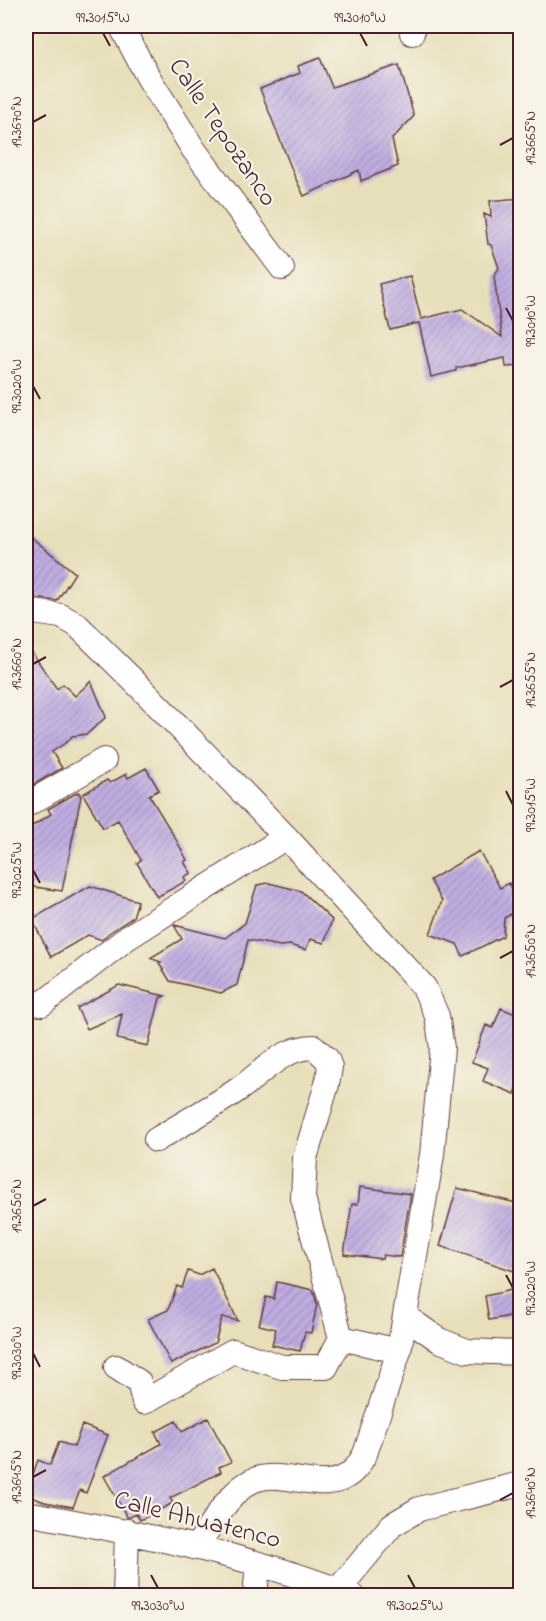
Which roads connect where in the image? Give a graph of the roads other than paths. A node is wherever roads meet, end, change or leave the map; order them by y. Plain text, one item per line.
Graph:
1 (121, 26) edge
2 (282, 268) dead end
3 (26, 611) edge
4 (104, 760) dead end
5 (26, 805) edge
6 (286, 837) junction
7 (26, 1002) edge
8 (156, 1140) dead end
9 (406, 1317) junction
10 (341, 1338) junction
11 (399, 1351) junction
12 (520, 1353) edge
13 (116, 1367) dead end
14 (520, 1484) edge
15 (26, 1513) edge
16 (127, 1531) junction
17 (196, 1548) junction
18 (258, 1564) junction
19 (345, 1593) edge
20 (125, 1596) edge
21 (255, 1596) edge

1 - 2 street, Calle Tepozanco
3 - 6 street
4 - 5 street
6 - 7 street
6 - 9 street
8 - 10 street
9 - 11 street
9 - 12 street
10 - 11 street
10 - 13 street
11 - 17 street
14 - 19 street
15 - 16 street, Calle Ahuatenco
16 - 17 street, Calle Ahuatenco
16 - 20 street
17 - 18 street, Calle Ahuatenco
18 - 19 street, Calle Ahuatenco
18 - 21 street

